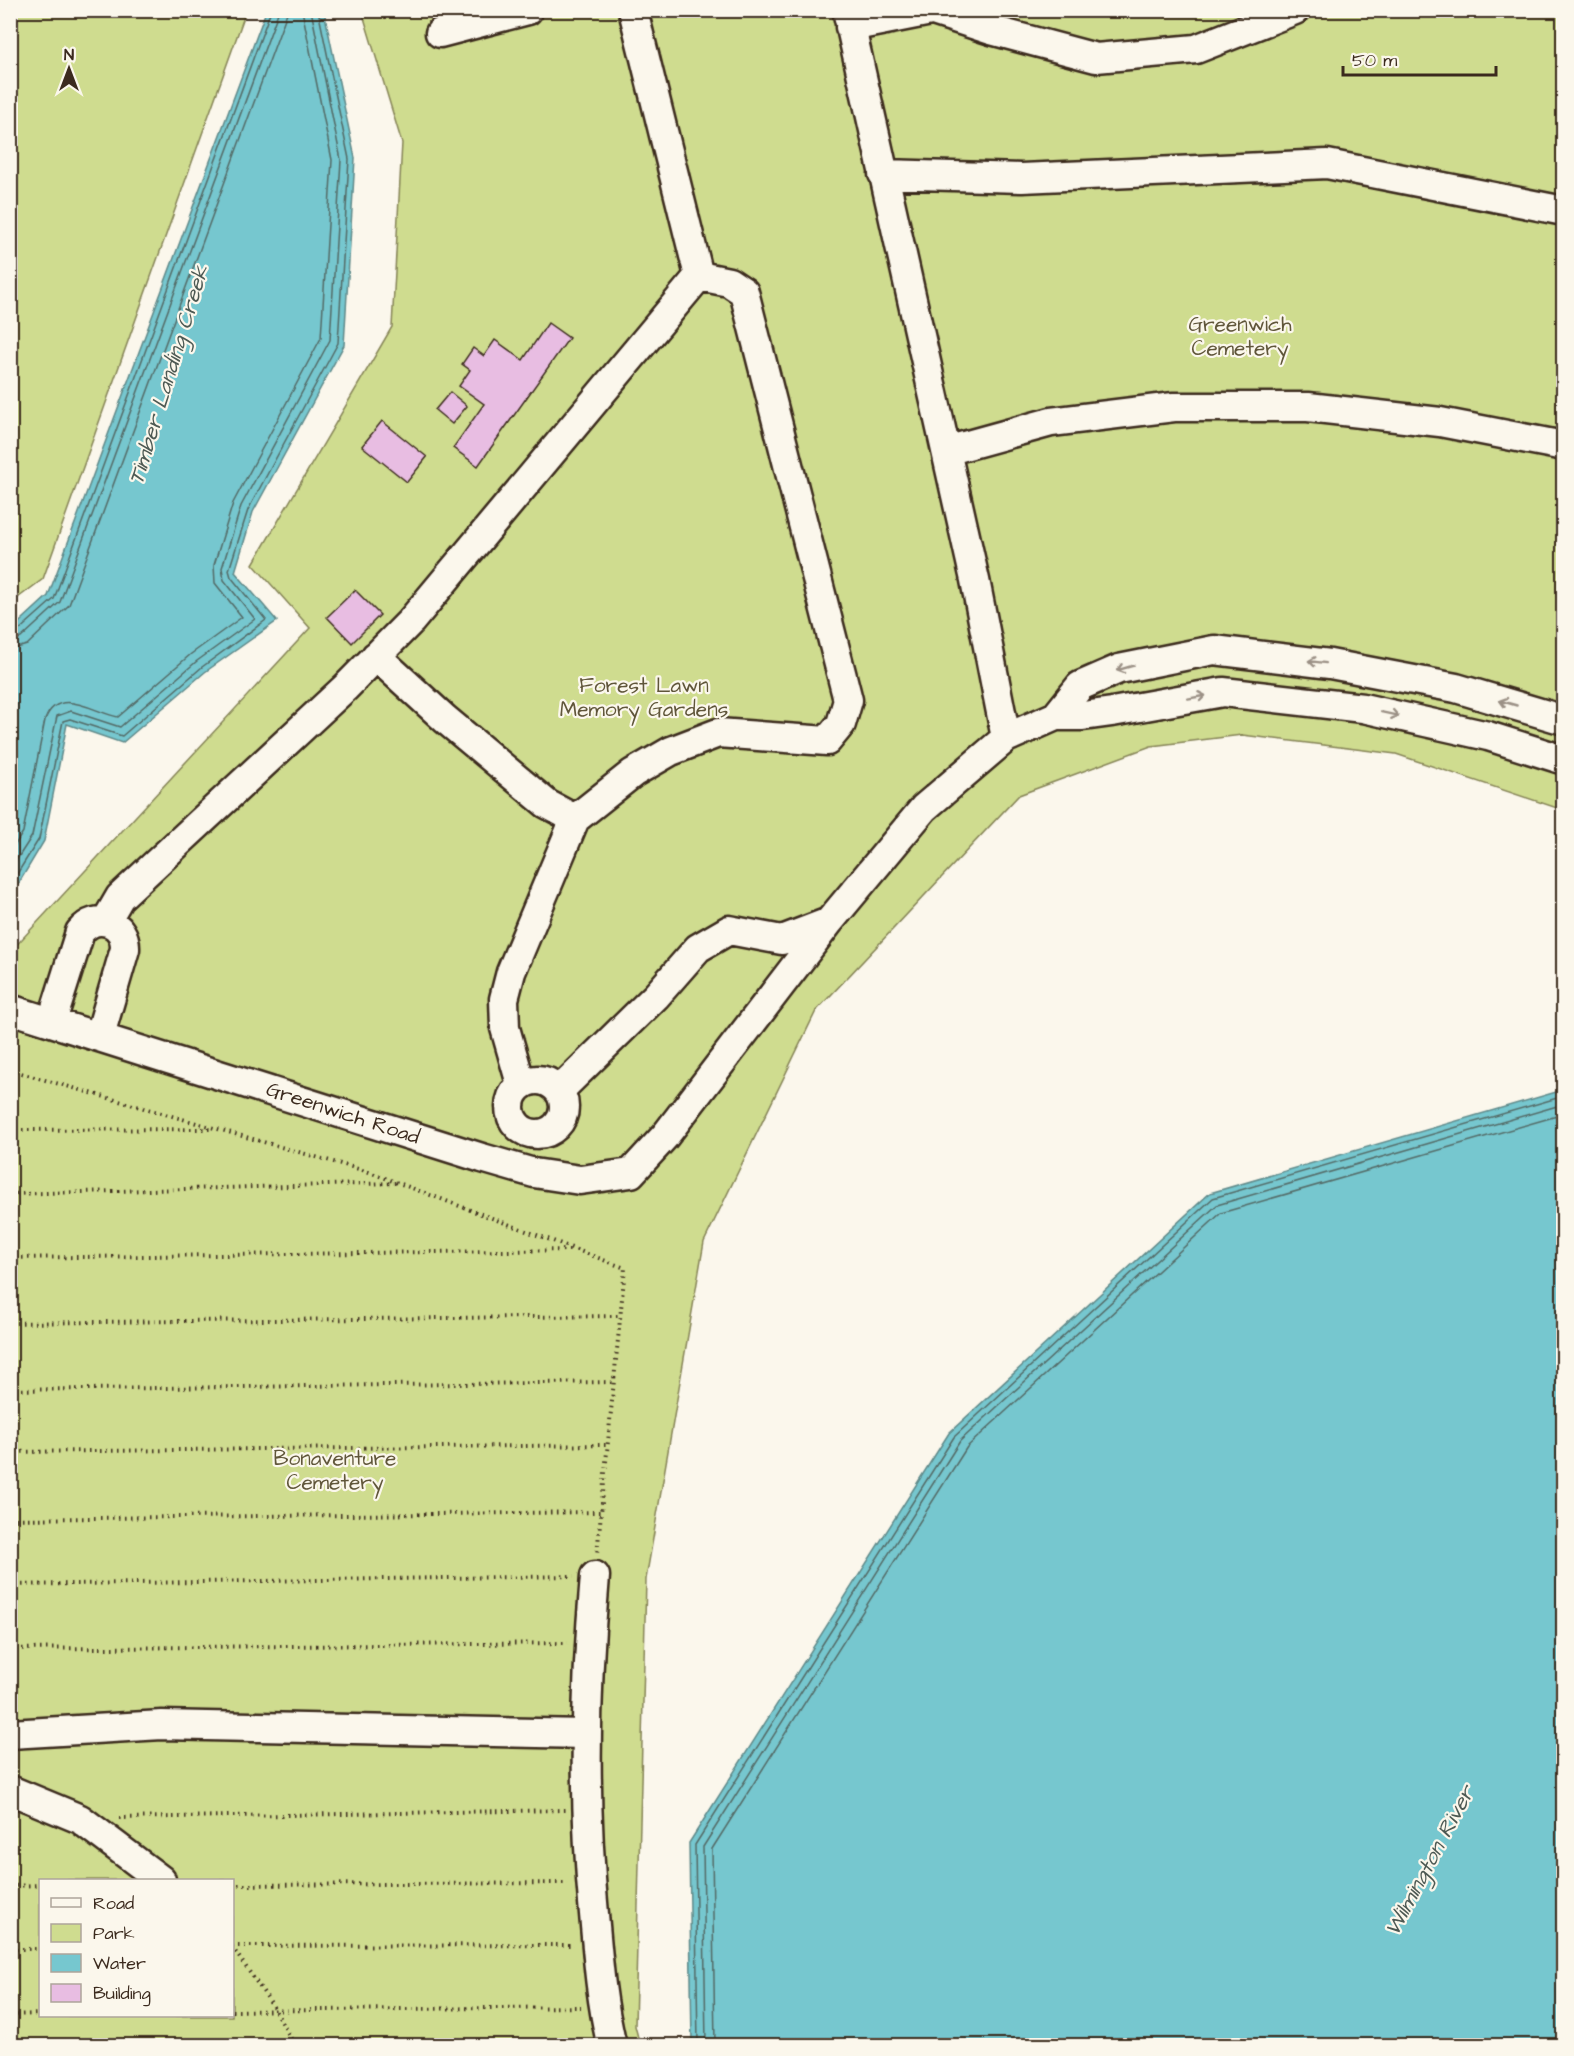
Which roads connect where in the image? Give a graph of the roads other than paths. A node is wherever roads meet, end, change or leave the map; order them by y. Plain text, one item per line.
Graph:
1 (528, 10) edge
2 (633, 10) edge
3 (1295, 10) edge
4 (936, 11) edge
5 (849, 19) edge
6 (440, 33) dead end
7 (883, 174) junction
8 (1563, 212) edge
9 (699, 276) junction
10 (1563, 446) edge
11 (945, 451) junction
12 (376, 656) junction
13 (1056, 716) junction
14 (1563, 720) edge
15 (1006, 738) junction
16 (1563, 760) edge
17 (575, 819) junction
18 (106, 921) junction
19 (829, 922) junction
20 (10, 1009) edge
21 (52, 1021) junction
22 (100, 1035) junction
23 (521, 1084) junction
24 (559, 1091) junction
25 (512, 1118) junction
26 (552, 1129) junction
27 (482, 1158) junction
28 (534, 1173) junction
29 (595, 1576) road end
30 (10, 1734) edge
31 (586, 1734) junction
32 (10, 1790) edge
33 (158, 1879) edge
34 (612, 2046) edge

1 - 6 street
2 - 9 street
3 - 4 street
4 - 5 street
5 - 7 street
7 - 8 street
7 - 11 street
9 - 12 street
9 - 17 street
10 - 11 street
11 - 15 street
12 - 17 street
12 - 18 street
14 -> 13 street
13 - 15 street, Greenwich Road
13 -> 16 street
15 - 19 street, Greenwich Road
17 - 23 street
18 - 21 street
18 - 22 street
19 - 24 street
19 - 28 street, Greenwich Road
20 - 21 street, Greenwich Road
21 - 22 street, Greenwich Road
22 - 27 street, Greenwich Road
23 - 24 street
23 - 25 street
24 - 26 street
25 - 26 street
25 - 27 street
26 - 28 street
27 - 28 street, Greenwich Road
29 - 31 street
30 - 31 street
31 - 34 street
32 - 33 street

